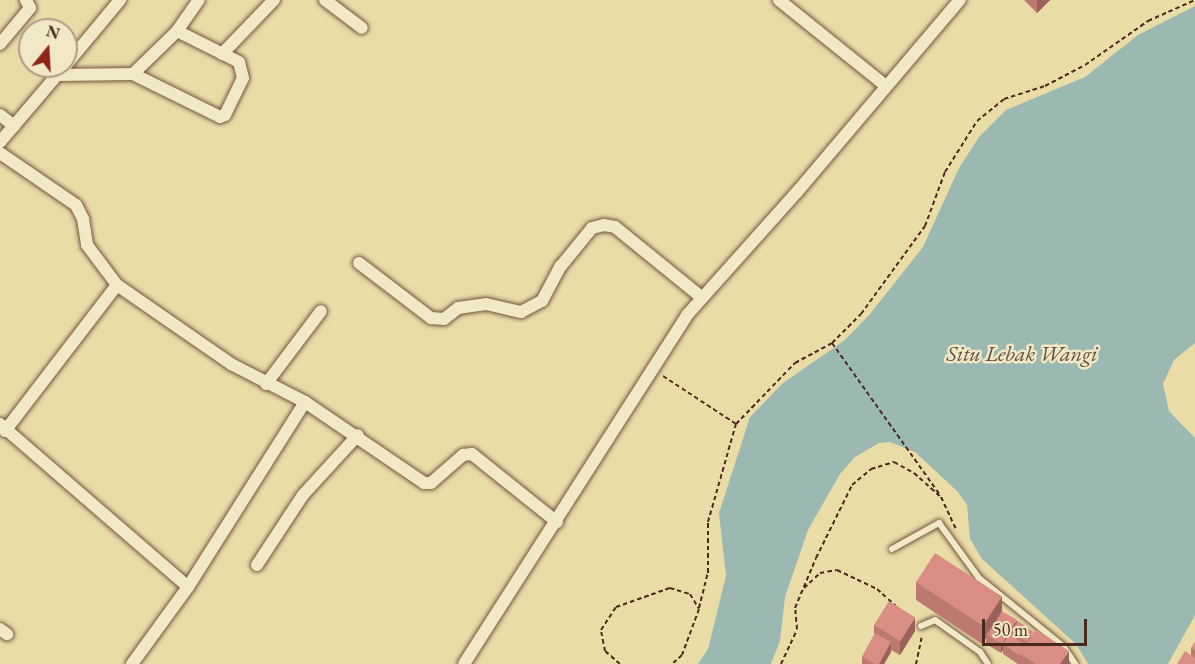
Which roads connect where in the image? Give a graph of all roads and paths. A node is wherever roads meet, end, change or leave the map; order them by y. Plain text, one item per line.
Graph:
1 (26, 0) edge
2 (120, 0) edge
3 (199, 0) edge
4 (274, 0) edge
5 (325, 0) edge
6 (779, 0) edge
7 (960, 0) edge
8 (1195, 0) edge
9 (362, 28) dead end
10 (177, 31) junction
11 (0, 44) edge
12 (78, 51) edge
13 (222, 54) junction
14 (78, 70) edge
15 (133, 74) junction
16 (55, 78) edge
17 (886, 86) junction
18 (0, 115) edge
19 (14, 126) junction
20 (0, 142) edge
21 (0, 153) edge
22 (359, 263) dead end
23 (117, 285) junction
24 (701, 297) junction
25 (321, 311) dead end
26 (832, 343) junction
27 (653, 369) junction
28 (266, 384) junction
29 (305, 402) junction
30 (736, 424) junction
31 (3, 427) edge
32 (358, 435) junction
33 (941, 497) junction
34 (557, 522) junction
35 (892, 549) dead end
36 (960, 549) junction
37 (257, 565) dead end
38 (188, 587) junction
39 (802, 590) junction
40 (699, 609) junction
41 (903, 611) edge
42 (921, 626) joint
43 (132, 664) edge
44 (465, 664) edge
45 (620, 664) edge
46 (672, 664) edge
47 (782, 664) edge
48 (916, 664) edge
49 (988, 664) edge
50 (1075, 664) edge

1 - 11 street
2 - 12 street
3 - 10 street
4 - 13 street
5 - 9 street
6 - 17 street
7 - 17 street
8 - 26 path
10 - 13 street
10 - 15 street
13 - 15 street
14 - 15 street
16 - 19 street
17 - 24 street
18 - 19 street
19 - 20 street
21 - 23 street
22 - 24 street
23 - 28 street
23 - 31 street
24 - 27 street
25 - 28 street
26 - 30 path
26 - 33 path
27 - 30 path
27 - 34 street
28 - 29 street
29 - 32 street
29 - 38 street
30 - 40 path
31 - 38 street
32 - 34 street
32 - 37 street
33 - 36 path
33 - 39 path
34 - 44 street
35 - 36 lane
36 - 50 lane
38 - 43 street
39 - 41 path
39 - 47 path
40 - 45 path
40 - 46 path
42 - 48 path
42 - 49 lane

